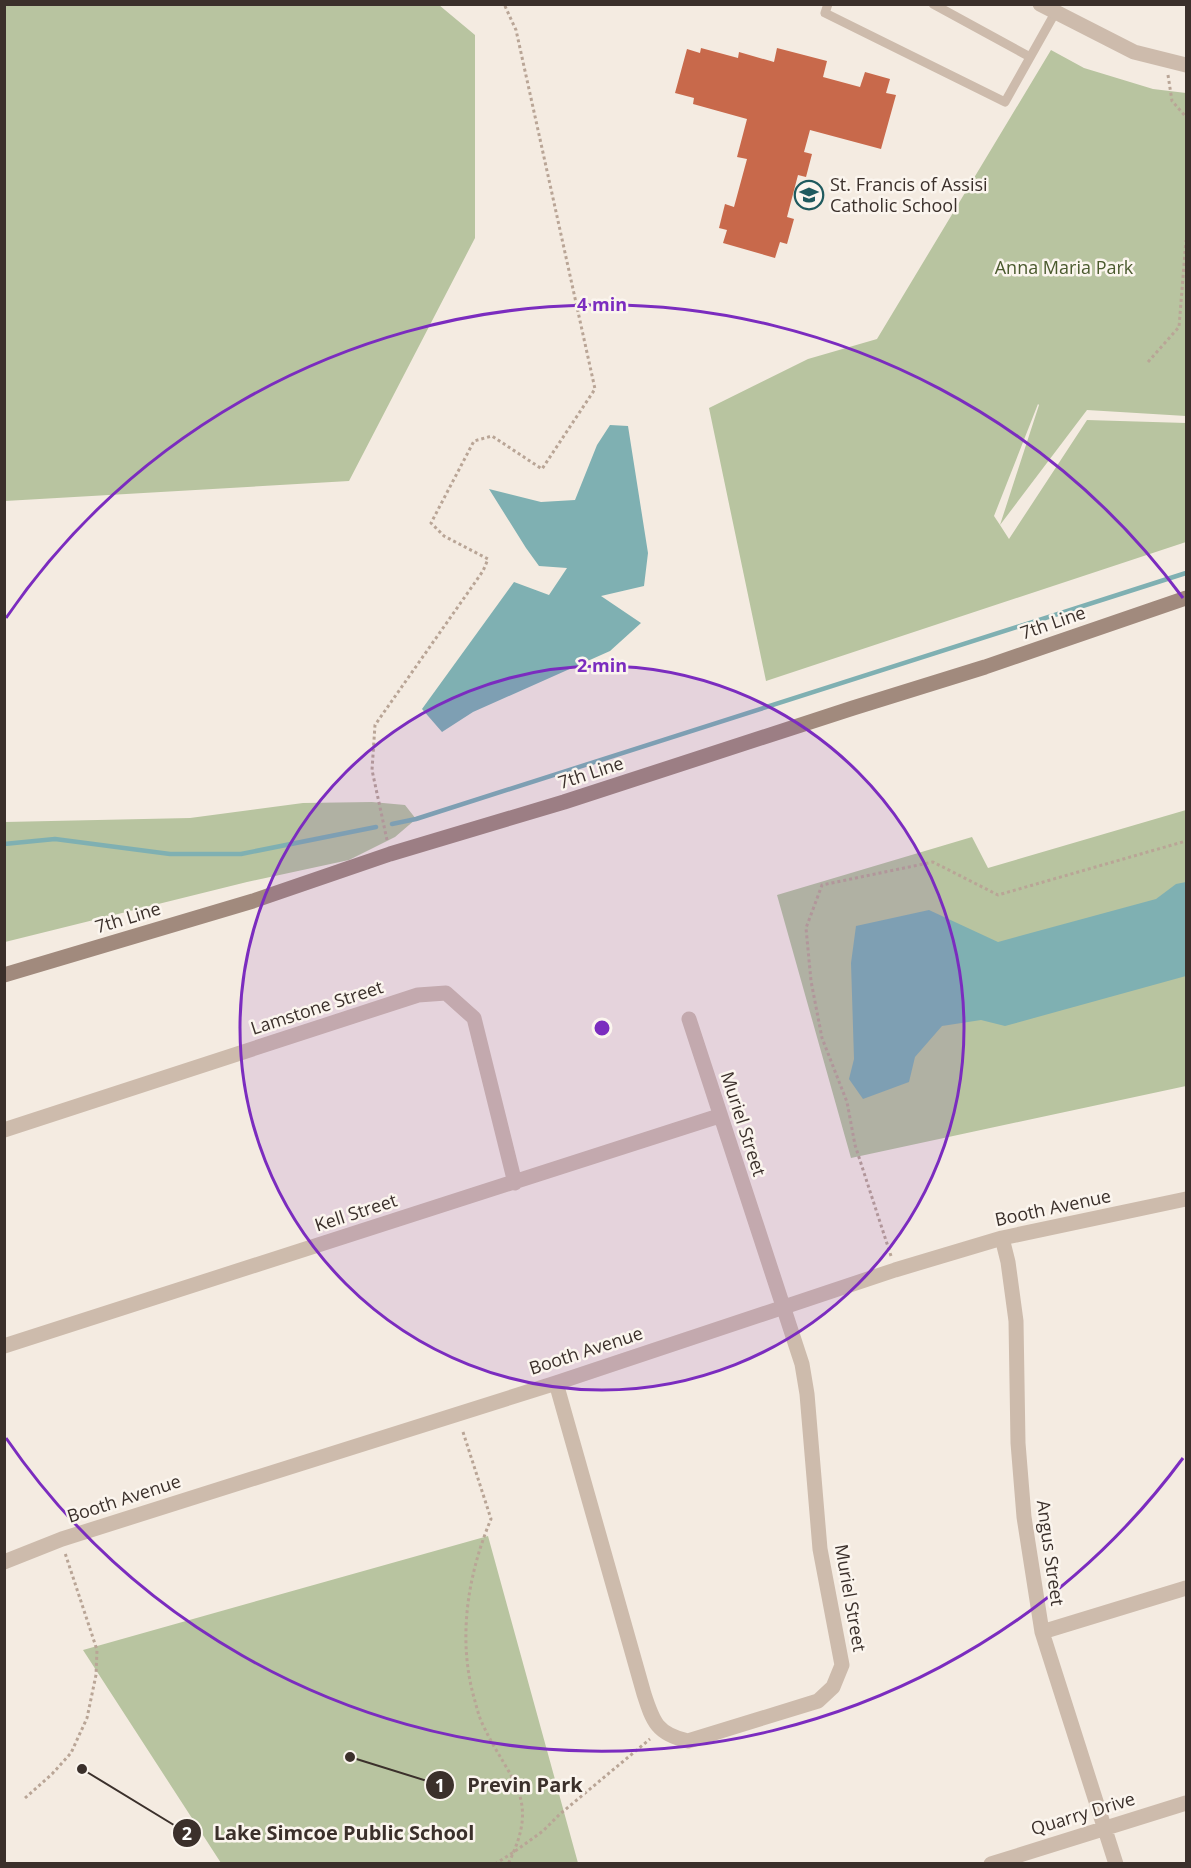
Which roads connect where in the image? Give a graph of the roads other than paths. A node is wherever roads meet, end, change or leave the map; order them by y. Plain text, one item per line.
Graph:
1 (828, 4) edge
2 (933, 4) edge
3 (1040, 4) edge
4 (1058, 9) edge
5 (1030, 57) junction
6 (1186, 65) edge
7 (1186, 598) edge
8 (4, 975) edge
9 (689, 1019) dead end
10 (719, 1116) junction
11 (4, 1131) edge
12 (514, 1183) junction
13 (1186, 1199) edge
14 (1002, 1238) junction
15 (784, 1306) junction
16 (4, 1346) edge
17 (556, 1383) junction
18 (4, 1562) edge
19 (1186, 1588) edge
20 (1042, 1632) junction
21 (1186, 1803) edge
22 (1105, 1829) junction
23 (992, 1863) edge
24 (1116, 1863) edge

1 - 5 lane
2 - 5 lane
3 - 4 street
4 - 5 lane
4 - 6 street
7 - 8 street, 7th Line
9 - 10 street, Muriel Street
10 - 12 street, Kell Street
10 - 15 street, Muriel Street
11 - 12 street, Lamstone Street
12 - 16 street, Kell Street
13 - 14 street, Booth Avenue
14 - 15 street, Booth Avenue
14 - 20 street, Angus Street
15 - 17 street, Booth Avenue
15 - 17 street, Muriel Street
17 - 18 street, Booth Avenue
19 - 20 street
20 - 22 street, Angus Street
21 - 22 street, Quarry Drive
22 - 23 street, Quarry Drive
22 - 24 street, Angus Street

